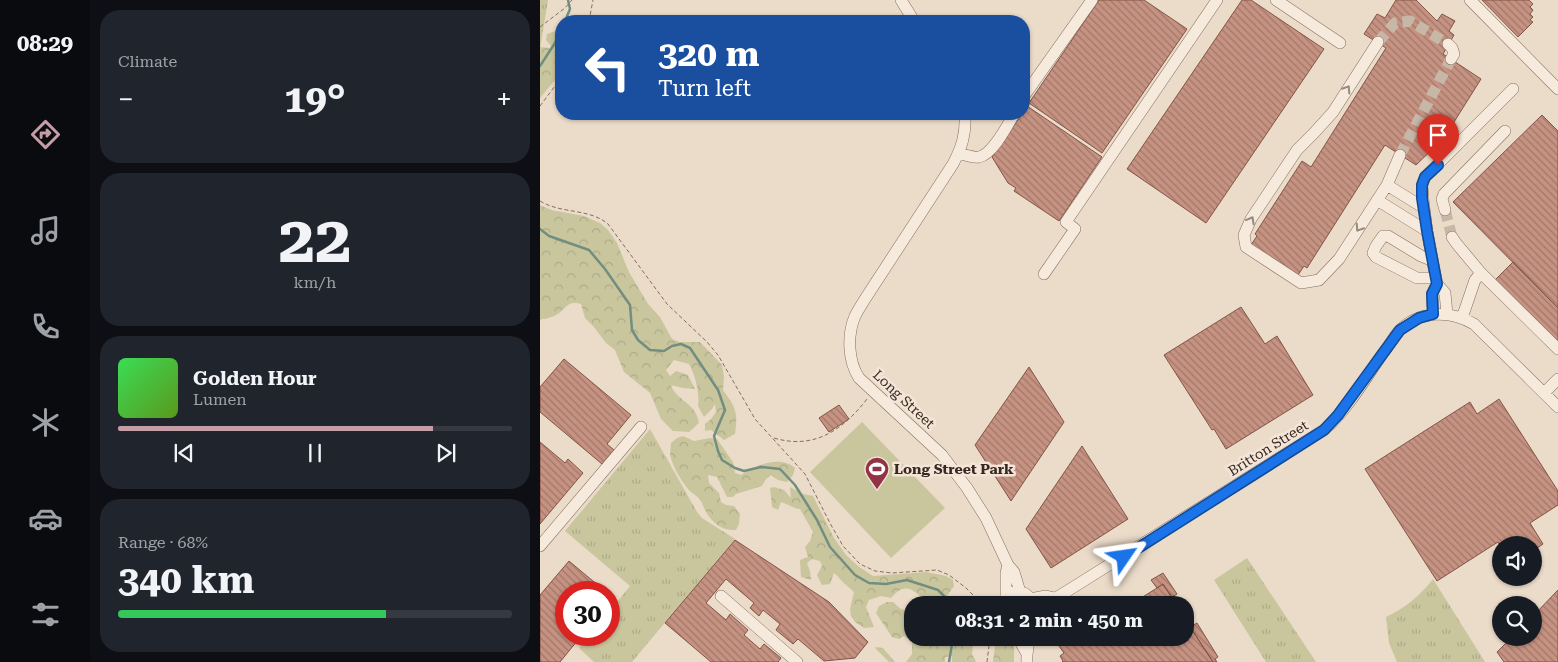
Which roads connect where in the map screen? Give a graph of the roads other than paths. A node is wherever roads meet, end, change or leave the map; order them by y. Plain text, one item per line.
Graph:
1 (901, 0) edge
2 (1092, 0) edge
3 (1217, 0) edge
4 (1276, 0) edge
5 (1470, 0) edge
6 (910, 15) edge
7 (1378, 42) tunnel mouth
8 (1340, 43) dead end
9 (1448, 44) dead end
10 (1451, 59) tunnel mouth
11 (1030, 88) edge
12 (1513, 89) dead end
13 (1558, 89) edge
14 (965, 120) edge
15 (1010, 120) edge
16 (1505, 131) dead end
17 (959, 153) junction
18 (1400, 155) tunnel mouth
19 (1387, 185) junction
20 (1377, 200) junction
21 (1424, 208) junction
22 (1445, 210) tunnel mouth
23 (1427, 231) junction
24 (1452, 237) tunnel mouth
25 (1433, 261) junction
26 (1481, 272) junction
27 (1044, 274) dead end
28 (1437, 281) junction
29 (1433, 314) junction
30 (1447, 314) junction
31 (1462, 318) junction
32 (1558, 349) edge
33 (1558, 379) edge
34 (1544, 393) junction
35 (1558, 407) edge
36 (641, 427) dead end
37 (540, 546) edge
38 (1008, 564) junction
39 (1020, 592) junction
40 (722, 596) dead end
41 (1004, 596) edge
42 (1009, 596) edge
43 (1029, 596) edge
44 (1059, 596) edge
45 (797, 662) edge

1 - 6 street
2 - 11 street
3 - 27 street
4 - 8 street
5 - 13 street
20 -> 7 street
9 - 10 street
12 - 21 street
14 - 17 street, Long Street
15 - 17 street
16 - 22 street
17 - 38 street, Long Street
18 - 19 street
19 - 20 street
19 - 21 street
20 - 23 street
21 - 23 street
23 - 25 street
24 - 26 street
25 - 28 street
25 - 28 street
26 - 31 street
26 - 32 street
28 - 29 street
28 - 30 street
29 - 30 street, Britton Street
29 - 44 street, Britton Street
30 - 31 street, Britton Street
31 - 34 street, Britton Street
33 - 34 street
34 - 35 street, Britton Street
36 - 37 street
38 - 39 street, Long Street
38 - 41 street
39 - 42 street
39 - 43 street
40 - 45 street

